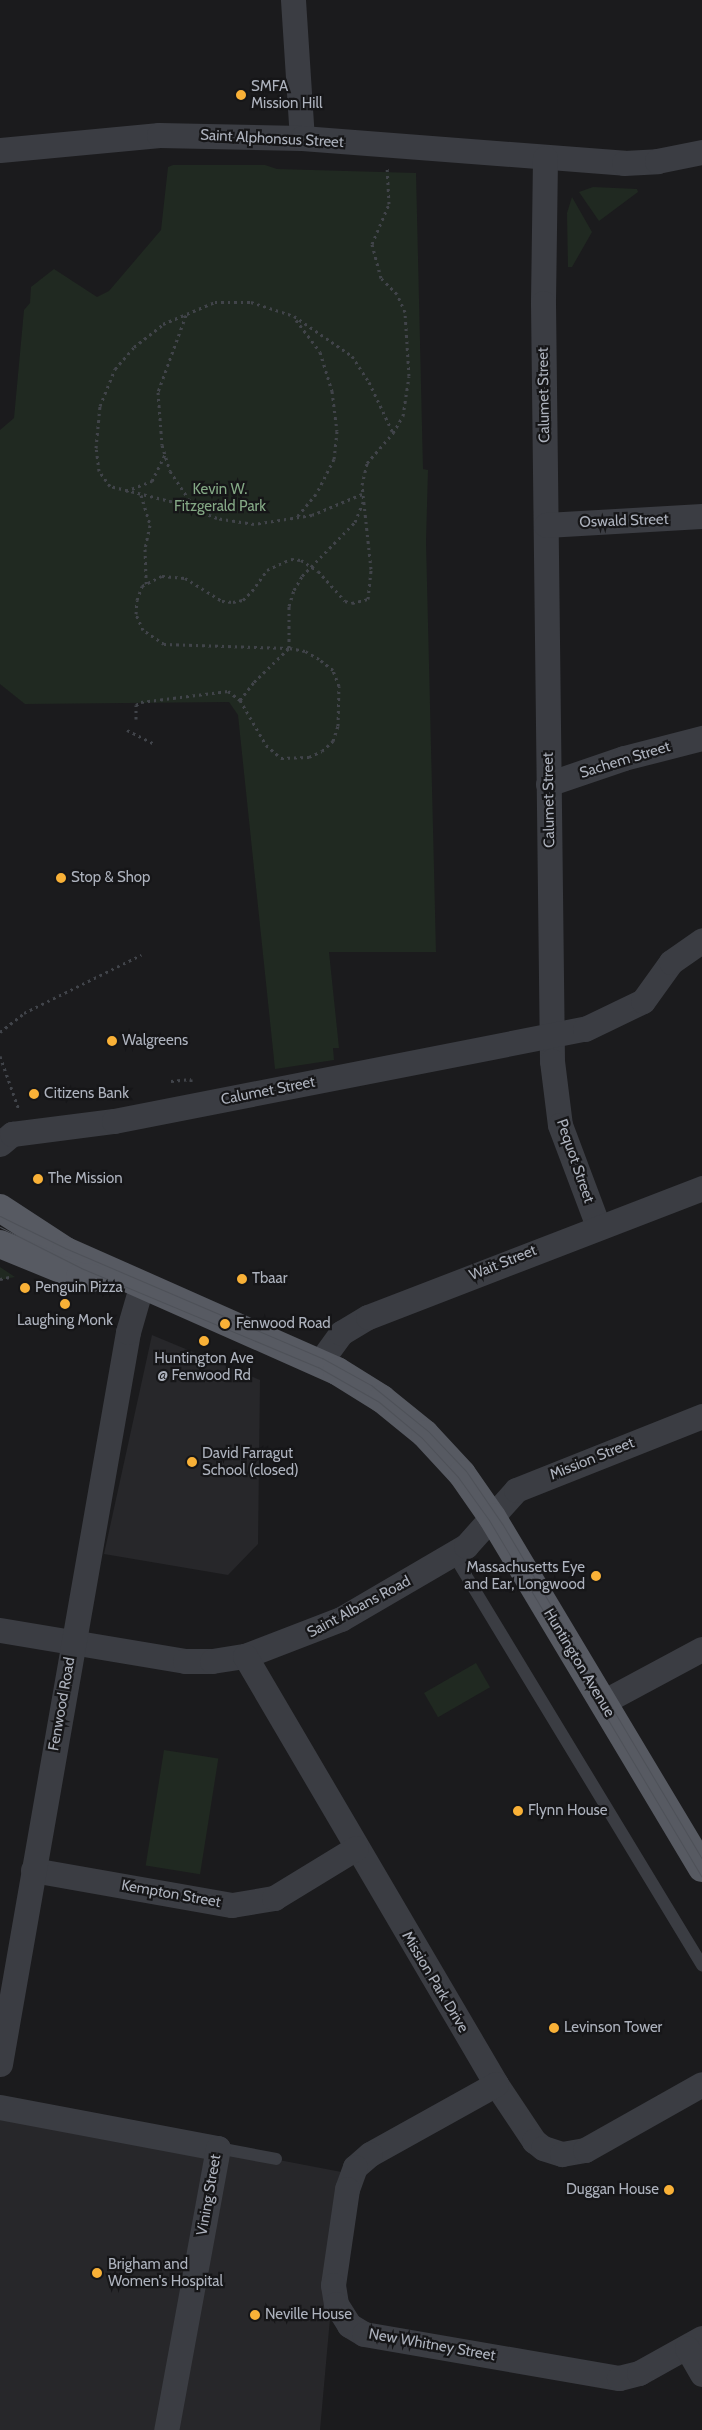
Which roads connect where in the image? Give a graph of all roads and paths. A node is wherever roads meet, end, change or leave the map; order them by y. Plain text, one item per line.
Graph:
1 (293, 0) edge
2 (302, 138) junction
3 (0, 150) edge
4 (702, 152) edge
5 (545, 158) junction
6 (387, 168) dead end
7 (186, 315) junction
8 (294, 316) junction
9 (393, 433) junction
10 (165, 454) junction
11 (125, 492) junction
12 (362, 494) junction
13 (141, 495) junction
14 (363, 501) junction
15 (197, 512) junction
16 (702, 516) edge
17 (297, 518) junction
18 (546, 525) junction
19 (312, 567) junction
20 (146, 584) junction
21 (289, 648) junction
22 (240, 700) junction
23 (136, 719) dead end
24 (127, 730) dead end
25 (702, 738) edge
26 (153, 743) dead end
27 (548, 784) junction
28 (702, 940) edge
29 (141, 955) dead end
30 (0, 1032) edge
31 (551, 1036) junction
32 (0, 1056) edge
33 (190, 1079) dead end
34 (171, 1081) dead end
35 (8, 1131) edge
36 (702, 1188) edge
37 (0, 1208) edge
38 (598, 1226) junction
39 (0, 1244) edge
40 (10, 1276) dead end
41 (0, 1279) edge
42 (142, 1287) junction
43 (320, 1362) junction
44 (702, 1416) edge
45 (492, 1517) junction
46 (453, 1554) junction
47 (0, 1630) edge
48 (72, 1643) junction
49 (702, 1649) edge
50 (245, 1656) junction
51 (603, 1702) junction
52 (356, 1848) junction
53 (702, 1868) edge
54 (33, 1870) junction
55 (702, 1965) edge
56 (0, 2064) edge
57 (496, 2084) junction
58 (702, 2084) edge
59 (0, 2107) edge
60 (218, 2148) junction
61 (276, 2159) dead end
62 (695, 2343) edge
63 (702, 2374) edge
64 (166, 2430) edge

1 - 2 street
2 - 3 street, Saint Alphonsus Street
2 - 5 street, Saint Alphonsus Street
4 - 5 street
5 - 18 street, Calumet Street
6 - 9 path
7 - 8 path
7 - 10 path
7 - 11 path
8 - 9 path
8 - 17 path
9 - 12 path
10 - 11 path
10 - 15 path
11 - 13 path
12 - 14 path
12 - 17 path
13 - 15 path
13 - 20 path
14 - 19 path
14 - 19 path
15 - 17 path
16 - 18 street, Oswald Street
18 - 27 street, Calumet Street
19 - 20 path
19 - 21 path
20 - 21 path
21 - 22 path
21 - 22 path
22 - 23 path
24 - 26 path
25 - 27 street, Sachem Street
27 - 31 street, Calumet Street
28 - 31 street
29 - 30 path
31 - 35 street, Calumet Street
31 - 38 street, Pequot Street
32 - 35 path
33 - 34 path
36 - 38 street, Wait Street
37 - 42 main road, Huntington Avenue
38 - 43 street, Wait Street
39 - 42 main road, Huntington Avenue
40 - 41 path
42 - 43 main road, Huntington Avenue
42 - 48 street, Fenwood Road
43 - 45 main road, Huntington Avenue
44 - 45 street, Mission Street
45 - 46 street, Saint Albans Road
45 - 51 main road, Huntington Avenue
46 - 50 street, Saint Albans Road
46 - 55 lane
47 - 48 street, Saint Albans Road
48 - 50 street, Saint Albans Road
48 - 54 street, Fenwood Road
49 - 51 street
50 - 52 street, Mission Park Drive
51 - 53 main road, Huntington Avenue
52 - 54 street, Kempton Street
52 - 57 street, Mission Park Drive
54 - 56 street, Fenwood Road
57 - 58 street, Mission Park Drive
57 - 62 street, New Whitney Street
59 - 60 street, Vining Street
60 - 61 lane
60 - 64 street, Vining Street
62 - 63 street, New Whitney Street

